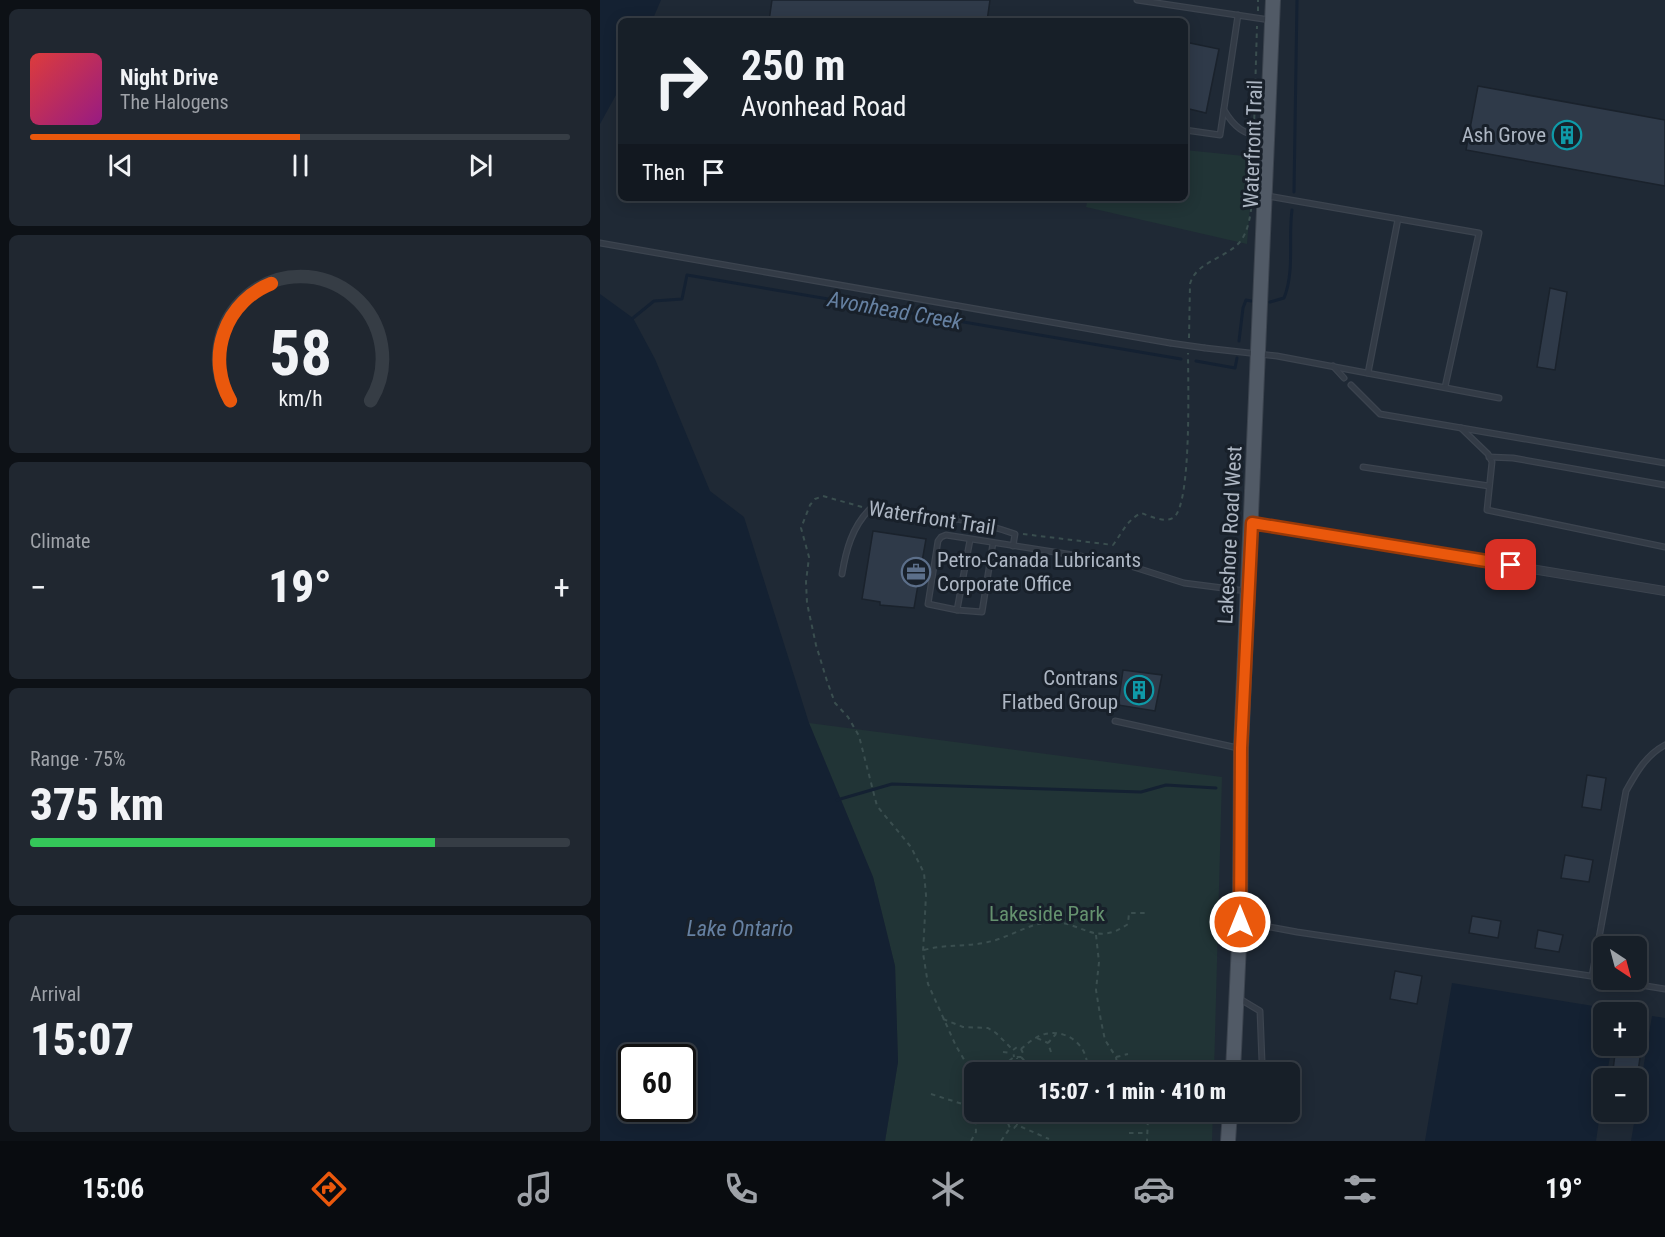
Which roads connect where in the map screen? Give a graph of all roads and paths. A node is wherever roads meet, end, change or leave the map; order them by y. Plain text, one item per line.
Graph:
1 (1137, 0) edge
2 (1258, 0) edge
3 (1273, 0) edge
4 (1238, 15) junction
5 (1258, 18) junction
6 (1272, 21) junction
7 (1224, 110) junction
8 (1188, 130) edge
9 (1260, 136) junction
10 (1265, 196) junction
11 (1398, 219) junction
12 (600, 243) edge
13 (1258, 356) junction
14 (1333, 366) junction
15 (1368, 373) junction
16 (1344, 378) dead end
17 (1351, 385) dead end
18 (1446, 387) junction
19 (1499, 398) dead end
20 (1461, 428) junction
21 (1490, 457) junction
22 (1665, 463) edge
23 (1364, 467) dead end
24 (1665, 484) edge
25 (1489, 486) junction
26 (870, 509) junction
27 (1252, 523) junction
28 (1015, 534) junction
29 (970, 540) junction
30 (993, 543) junction
31 (1013, 546) junction
32 (1665, 547) edge
33 (842, 574) dead end
34 (1249, 591) junction
35 (1665, 591) edge
36 (957, 610) junction
37 (1115, 722) dead end
38 (1665, 745) edge
39 (1241, 748) junction
40 (1146, 913) dead end
41 (1240, 922) junction
42 (1096, 935) junction
43 (923, 950) junction
44 (1592, 976) joint
45 (1647, 986) edge
46 (1665, 989) edge
47 (1237, 998) junction
48 (944, 1019) junction
49 (1056, 1034) junction
50 (1036, 1038) junction
51 (1048, 1043) junction
52 (1021, 1049) junction
53 (1003, 1052) dead end
54 (1051, 1052) dead end
55 (1023, 1053) junction
56 (1029, 1053) dead end
57 (1128, 1054) dead end
58 (1015, 1055) junction
59 (1116, 1058) junction
60 (966, 1062) edge
61 (1007, 1062) edge
62 (1016, 1062) edge
63 (1023, 1062) edge
64 (1087, 1062) edge
65 (1117, 1062) edge
66 (1234, 1062) edge
67 (1262, 1062) edge
68 (931, 1094) dead end
69 (964, 1105) edge
70 (976, 1122) edge
71 (1007, 1122) edge
72 (1148, 1122) edge
73 (1229, 1122) edge
74 (1017, 1125) joint
75 (1010, 1128) junction
76 (1129, 1133) dead end
77 (1147, 1133) junction
78 (1049, 1139) dead end
79 (971, 1141) edge
80 (1001, 1141) edge
81 (1147, 1141) edge
82 (1228, 1141) edge

1 - 4 lane
2 - 5 path, Waterfront Trail
3 - 6 main road, Lakeshore Road West
4 - 5 lane
4 - 7 lane
5 - 6 lane
5 - 9 path, Waterfront Trail
6 - 9 main road, Lakeshore Road West
7 - 8 lane
7 - 9 lane
9 - 10 main road, Lakeshore Road West
9 - 28 path, Waterfront Trail
10 - 11 lane
10 - 13 main road, Lakeshore Road West
11 - 15 lane
11 - 18 lane
12 - 13 lane, bridge
13 - 14 lane
13 - 27 main road, Lakeshore Road West
14 - 15 lane
14 - 16 lane
15 - 18 lane
17 - 20 lane
18 - 19 lane
20 - 21 lane
20 - 22 lane
21 - 24 lane
21 - 25 lane
23 - 25 lane
25 - 32 lane
26 - 28 lane, Waterfront Trail
26 - 33 lane
26 - 43 path, Waterfront Trail
27 - 34 main road, Lakeshore Road West
27 - 35 street
28 - 31 lane
29 - 30 lane
29 - 36 lane
29 - 36 lane
30 - 31 lane
30 - 36 lane
31 - 34 lane
34 - 39 main road, Lakeshore Road West
37 - 39 lane
38 - 44 lane
39 - 41 main road, Lakeshore Road West
40 - 42 path
41 - 44 lane
41 - 47 main road, Lakeshore Road West
42 - 43 path
42 - 59 path
43 - 48 path, Waterfront Trail
45 - 46 lane
47 - 66 main road, Lakeshore Road West
47 - 67 lane
48 - 58 path
48 - 60 path, Waterfront Trail
49 - 50 path
49 - 51 path
49 - 64 path
50 - 51 path
50 - 52 path
51 - 54 path
52 - 55 path
52 - 58 path
53 - 58 path
55 - 56 path
55 - 58 path
57 - 59 path
58 - 61 path
58 - 62 path
58 - 63 path
59 - 65 path
68 - 69 path
70 - 79 path, Waterfront Trail
71 - 75 path
72 - 77 path
73 - 82 main road
74 - 75 path
74 - 78 path
75 - 80 path
76 - 77 path
77 - 81 path

